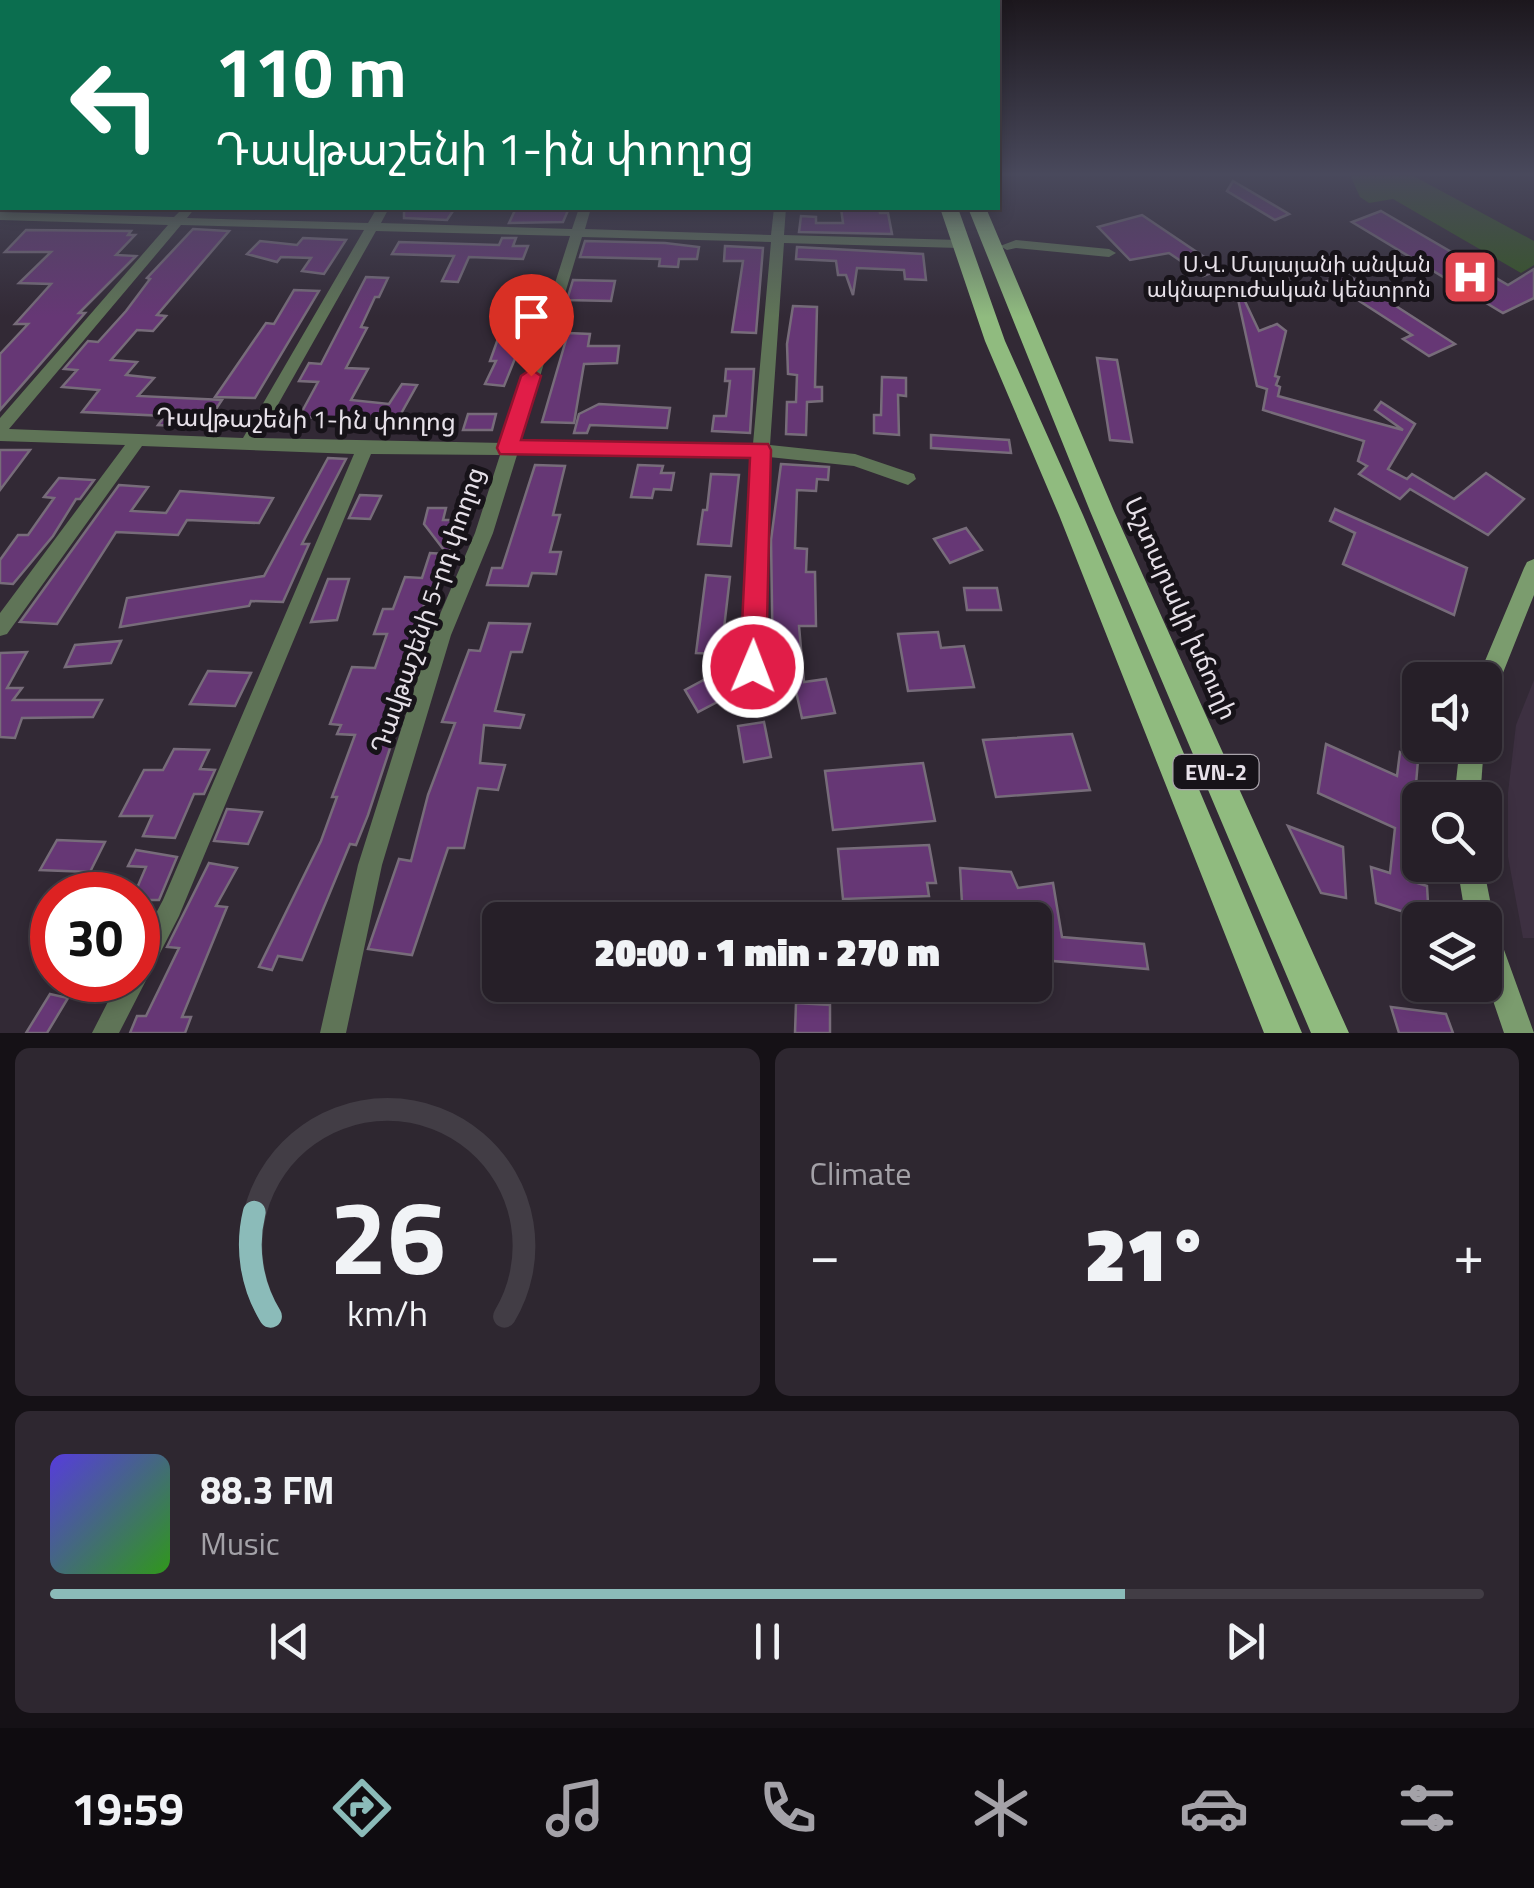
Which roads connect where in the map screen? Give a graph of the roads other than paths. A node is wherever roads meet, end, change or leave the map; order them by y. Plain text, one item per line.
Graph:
1 (178, 221) edge
2 (186, 221) edge
3 (374, 221) edge
4 (580, 221) edge
5 (779, 221) edge
6 (947, 221) edge
7 (952, 221) edge
8 (983, 221) edge
9 (997, 221) edge
10 (371, 226) junction
11 (577, 231) junction
12 (778, 238) junction
13 (957, 239) junction
14 (1007, 246) junction
15 (1110, 253) dead end
16 (1033, 340) junction
17 (0, 432) edge
18 (137, 441) junction
19 (248, 444) junction
20 (366, 448) junction
21 (508, 448) junction
22 (761, 450) junction
23 (908, 479) dead end
24 (1087, 513) junction
25 (1533, 574) edge
26 (0, 628) edge
27 (1497, 662) edge
28 (753, 667) dead end
29 (160, 929) edge
30 (1502, 984) edge
31 (121, 1002) edge
32 (105, 1033) edge
33 (333, 1033) edge
34 (1283, 1033) edge
35 (1330, 1033) edge
36 (1519, 1033) edge

1 - 17 street
2 - 10 street
3 - 10 street
4 - 11 street, Դավթաշենի 5-րդ փողոց
5 - 12 street
6 - 13 main road
7 - 13 main road, Աշտարակի խճուղի / EVN-2
8 - 16 main road, Աշտարակի խճուղի / EVN-2
9 - 14 main road
10 - 11 street
10 - 19 street
11 - 12 street
11 - 21 street, Դավթաշենի 5-րդ փողոց
12 - 13 street
12 - 22 street
13 - 24 main road, Աշտարակի խճուղի / EVN-2
14 - 15 street
14 - 16 main road
16 - 24 main road, Աշտարակի խճուղի / EVN-2
17 - 18 street, Դավթաշենի 1-ին փողոց
18 - 19 street, Դավթաշենի 1-ին փողոց
18 - 26 street
19 - 20 street, Դավթաշենի 1-ին փողոց
20 - 21 street, Դավթաշենի 1-ին փողոց
20 - 29 street
21 - 22 street, Դավթաշենի 1-ին փողոց
21 - 33 street, Դավթաշենի 5-րդ փողոց
22 - 23 street, Դավթաշենի 1-ին փողոց
22 - 28 street
24 - 34 main road, Աշտարակի խճուղի / EVN-2
24 - 35 main road, Աշտարակի խճուղի / EVN-2
25 - 27 street
30 - 36 street
31 - 32 street

